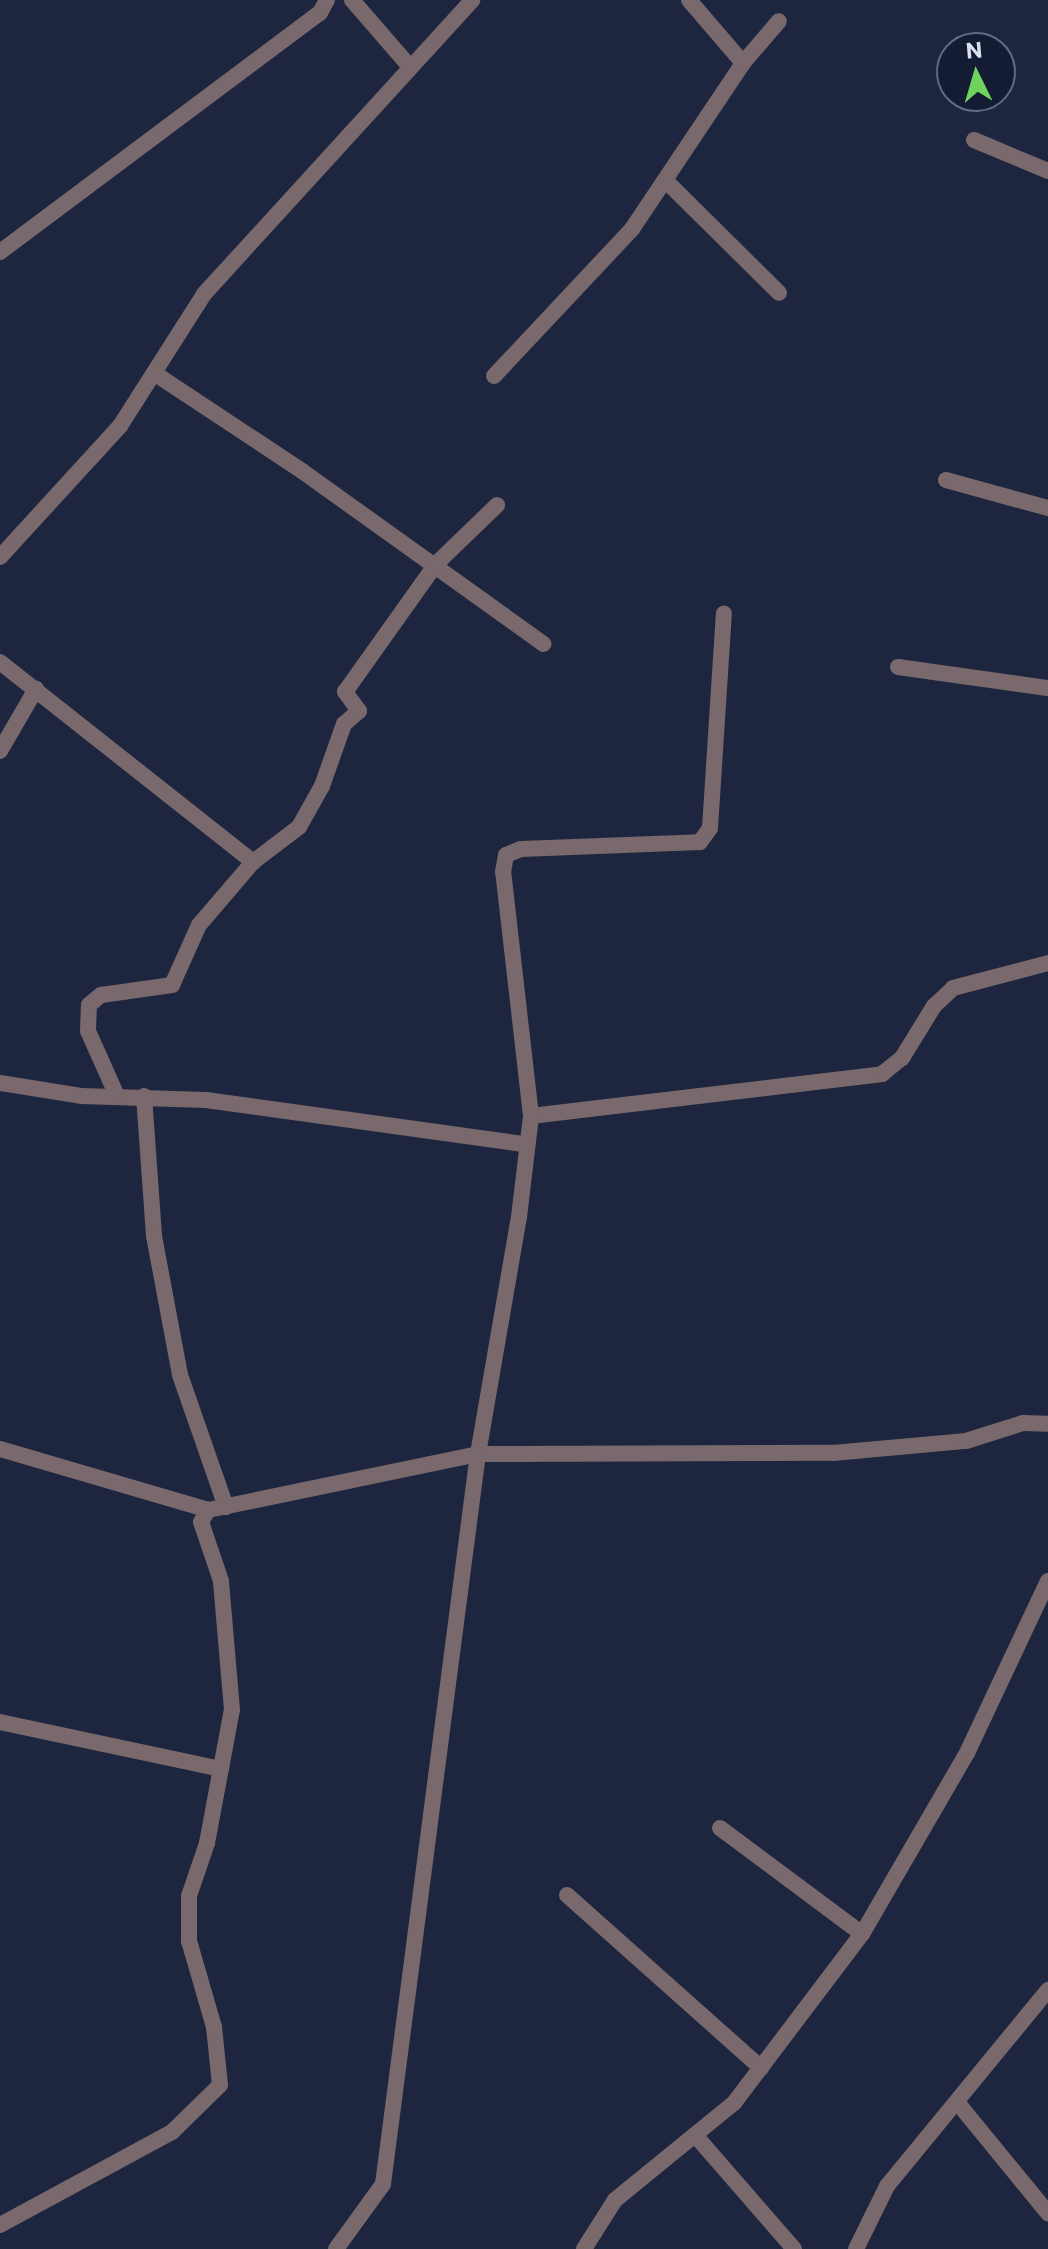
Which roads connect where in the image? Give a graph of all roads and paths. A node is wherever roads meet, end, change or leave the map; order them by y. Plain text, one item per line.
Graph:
1 (327, 0) edge
2 (352, 0) edge
3 (472, 0) edge
4 (689, 0) edge
5 (779, 21) dead end
6 (743, 63) junction
7 (410, 67) junction
8 (974, 140) dead end
9 (1048, 171) edge
10 (666, 181) junction
11 (0, 252) edge
12 (779, 293) dead end
13 (154, 373) junction
14 (494, 376) dead end
15 (946, 480) dead end
16 (497, 505) dead end
17 (1048, 508) edge
18 (0, 557) edge
19 (436, 564) junction
20 (724, 613) dead end
21 (544, 644) dead end
22 (0, 662) edge
23 (898, 667) dead end
24 (1048, 688) edge
25 (36, 689) junction
26 (0, 751) edge
27 (253, 862) junction
28 (1048, 963) edge
29 (0, 1083) edge
30 (117, 1096) junction
31 (144, 1096) junction
32 (531, 1116) junction
33 (525, 1144) junction
34 (1048, 1424) edge
35 (0, 1449) edge
36 (478, 1454) junction
37 (226, 1507) junction
38 (208, 1510) junction
39 (1048, 1581) edge
40 (0, 1722) edge
41 (221, 1769) junction
42 (720, 1828) dead end
43 (567, 1895) dead end
44 (862, 1934) junction
45 (1048, 1990) edge
46 (761, 2068) junction
47 (957, 2102) junction
48 (695, 2135) junction
49 (1048, 2213) edge
50 (0, 2225) edge
51 (336, 2249) edge
52 (584, 2249) edge
53 (794, 2249) edge
54 (856, 2249) edge

1 - 11 street
2 - 7 street
3 - 7 street
4 - 6 street
5 - 6 street
6 - 10 street
7 - 13 street
8 - 9 street
10 - 12 street
10 - 14 street
13 - 18 street
13 - 19 street
15 - 17 street
16 - 19 street
19 - 21 street
19 - 27 street
20 - 32 street
22 - 25 street
23 - 24 street
25 - 26 street
25 - 27 street
27 - 30 street
28 - 32 street
29 - 30 street
30 - 31 street
31 - 33 street
31 - 37 street
32 - 33 street
33 - 36 street
34 - 36 street
35 - 38 street
36 - 37 street
36 - 51 street
37 - 38 street
38 - 41 street
39 - 44 street
40 - 41 street
41 - 50 street
42 - 44 street
43 - 46 street
44 - 46 street
45 - 47 street
46 - 48 street
47 - 49 street
47 - 54 street
48 - 52 street
48 - 53 street

